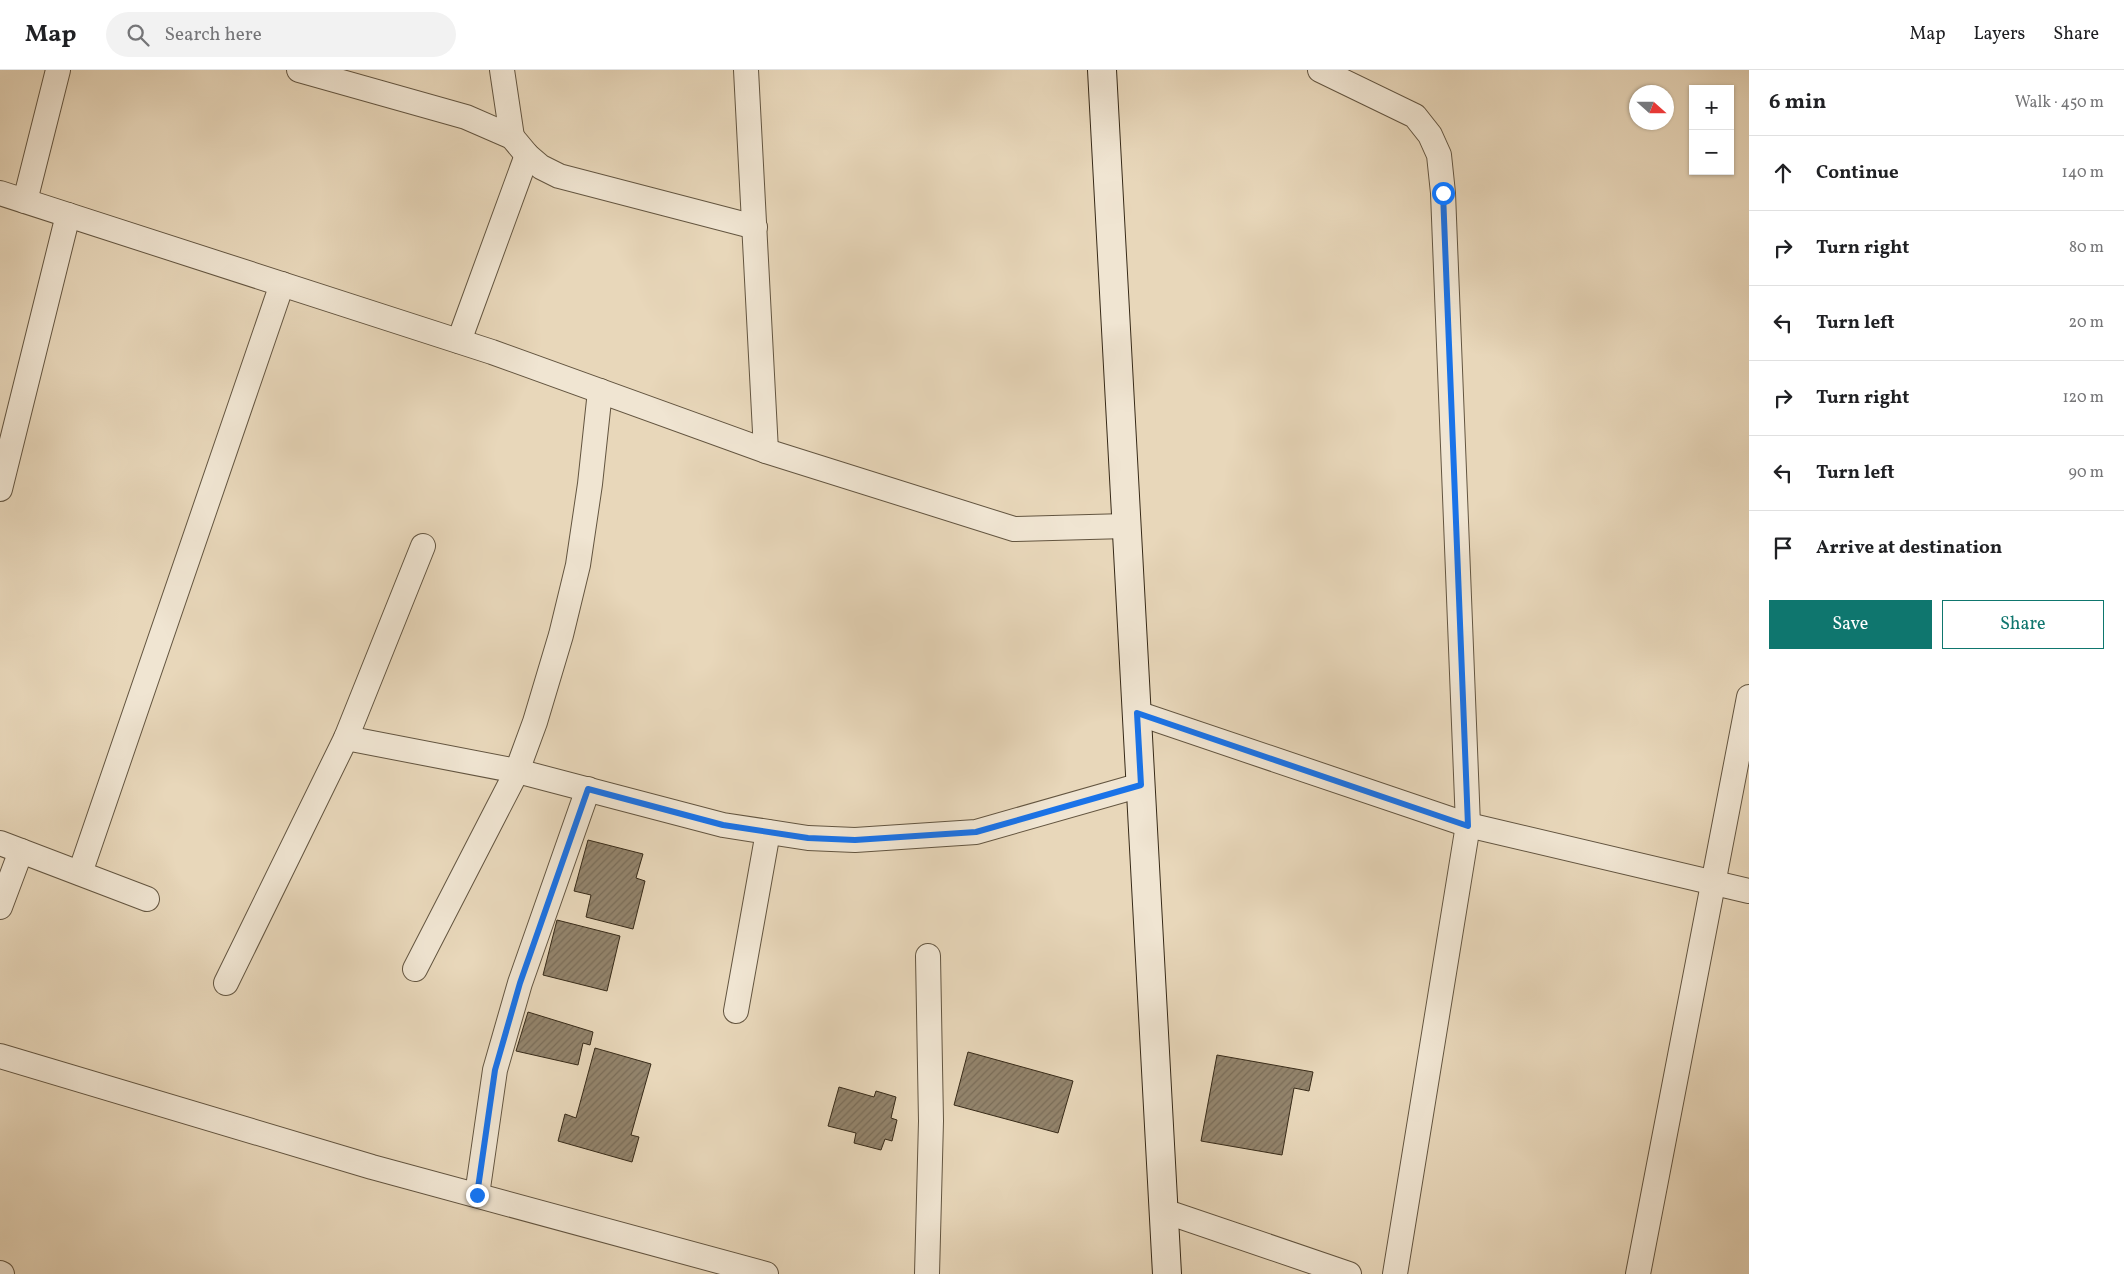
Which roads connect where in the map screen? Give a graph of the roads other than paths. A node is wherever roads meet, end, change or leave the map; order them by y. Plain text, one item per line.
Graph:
1 (58, 70) edge
2 (502, 70) edge
3 (746, 70) edge
4 (1102, 70) edge
5 (1320, 70) edge
6 (305, 71) edge
7 (512, 137) junction
8 (527, 155) junction
9 (0, 194) edge
10 (25, 201) junction
11 (68, 214) junction
12 (755, 227) junction
13 (282, 284) junction
14 (459, 341) junction
15 (600, 391) junction
16 (766, 451) junction
17 (0, 489) edge
18 (1126, 526) junction
19 (423, 546) dead end
20 (1749, 697) edge
21 (1137, 713) junction
22 (346, 738) junction
23 (517, 771) junction
24 (1141, 785) junction
25 (588, 789) junction
26 (1468, 826) junction
27 (768, 832) junction
28 (10, 847) edge
29 (80, 874) junction
30 (1712, 883) junction
31 (1749, 891) edge
32 (147, 899) dead end
33 (0, 907) edge
34 (928, 956) dead end
35 (415, 969) dead end
36 (226, 983) dead end
37 (736, 1011) dead end
38 (0, 1056) edge
39 (477, 1195) junction
40 (1164, 1211) junction
41 (766, 1274) edge
42 (926, 1274) edge
43 (1167, 1274) edge
44 (1349, 1274) edge
45 (1395, 1274) edge
46 (1638, 1274) edge

1 - 10 street
2 - 7 street
3 - 12 street
4 - 18 street
5 - 26 street
6 - 7 street
7 - 8 street
8 - 12 street
8 - 14 street
9 - 10 street
10 - 11 street
11 - 13 street
11 - 17 street
12 - 16 street
13 - 14 street
13 - 29 street
14 - 15 street
15 - 16 street
15 - 23 street
16 - 18 street
18 - 21 street
19 - 22 street
20 - 30 street
21 - 24 street
21 - 26 street
22 - 23 street
22 - 36 street
23 - 25 street
23 - 35 street
24 - 27 street
24 - 40 street
25 - 27 street
25 - 39 street
26 - 30 street
26 - 45 street
27 - 37 street
28 - 29 street
28 - 33 street
29 - 32 street
30 - 31 street
30 - 46 street
34 - 42 street
38 - 39 street
39 - 41 street
40 - 43 street
40 - 44 street

